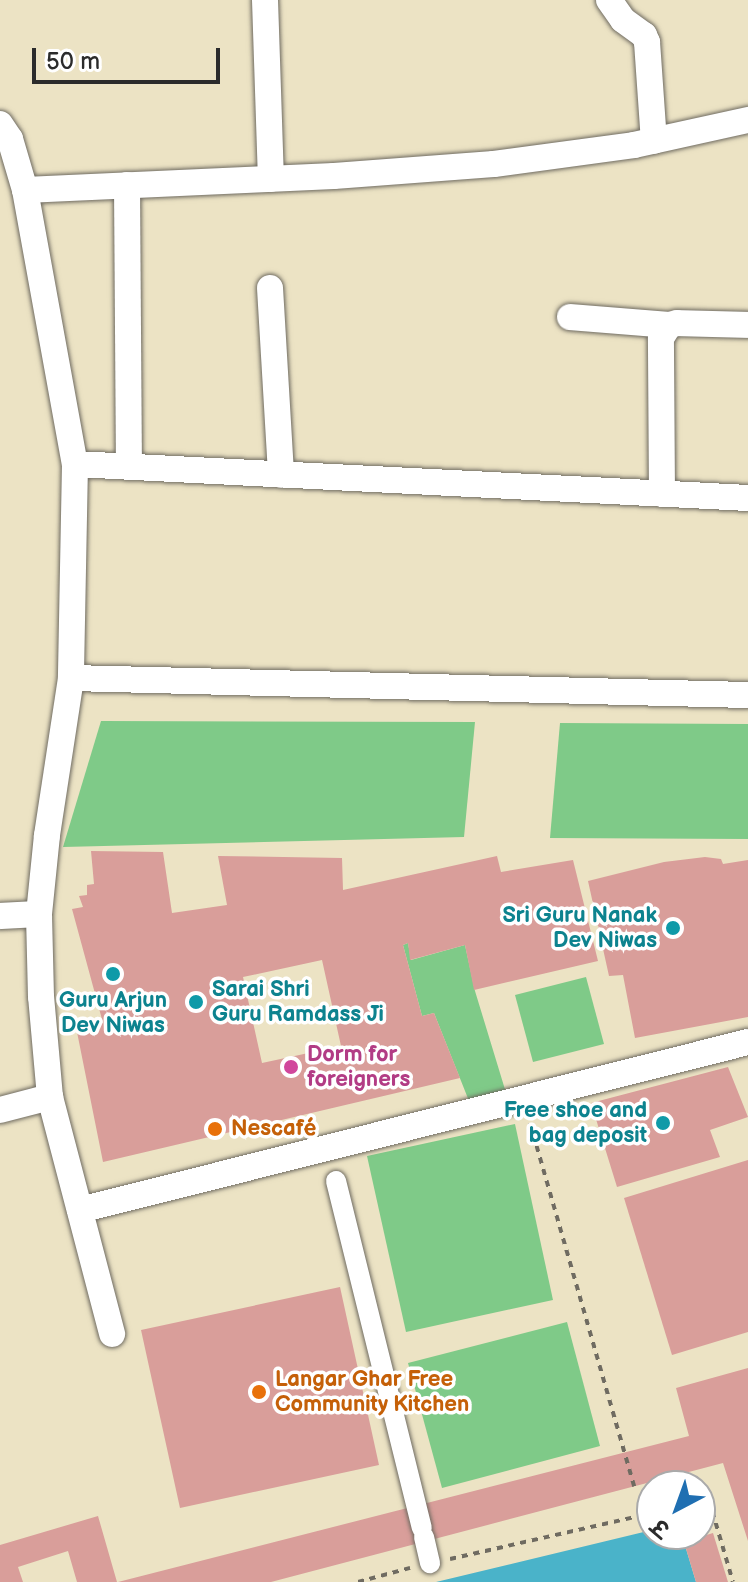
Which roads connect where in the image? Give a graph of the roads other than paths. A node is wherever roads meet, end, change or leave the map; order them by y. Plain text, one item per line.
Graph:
1 (265, 0) edge
2 (609, 0) edge
3 (748, 120) edge
4 (0, 124) edge
5 (654, 141) junction
6 (271, 179) junction
7 (127, 185) junction
8 (25, 190) junction
9 (270, 288) dead end
10 (570, 317) dead end
11 (669, 325) junction
12 (748, 325) edge
13 (75, 464) junction
14 (129, 467) junction
15 (281, 475) junction
16 (662, 494) junction
17 (748, 498) edge
18 (71, 678) junction
19 (748, 695) edge
20 (39, 914) junction
21 (0, 916) edge
22 (748, 1042) edge
23 (50, 1097) junction
24 (0, 1110) edge
25 (332, 1164) junction
26 (80, 1210) junction
27 (112, 1334) dead end
28 (430, 1563) road end

1 - 6 street
2 - 5 street
3 - 5 street
4 - 8 street
5 - 6 street
6 - 7 street
7 - 8 street
7 - 14 street
8 - 13 street
9 - 15 street
10 - 11 street
11 - 12 street
11 - 16 street
13 - 14 street
13 - 18 street
14 - 15 street
15 - 16 street
16 - 17 street
18 - 19 street
18 - 20 street
20 - 21 street
20 - 23 street
22 - 25 street
23 - 24 street
23 - 26 street
25 - 26 street
25 - 28 street
26 - 27 street

